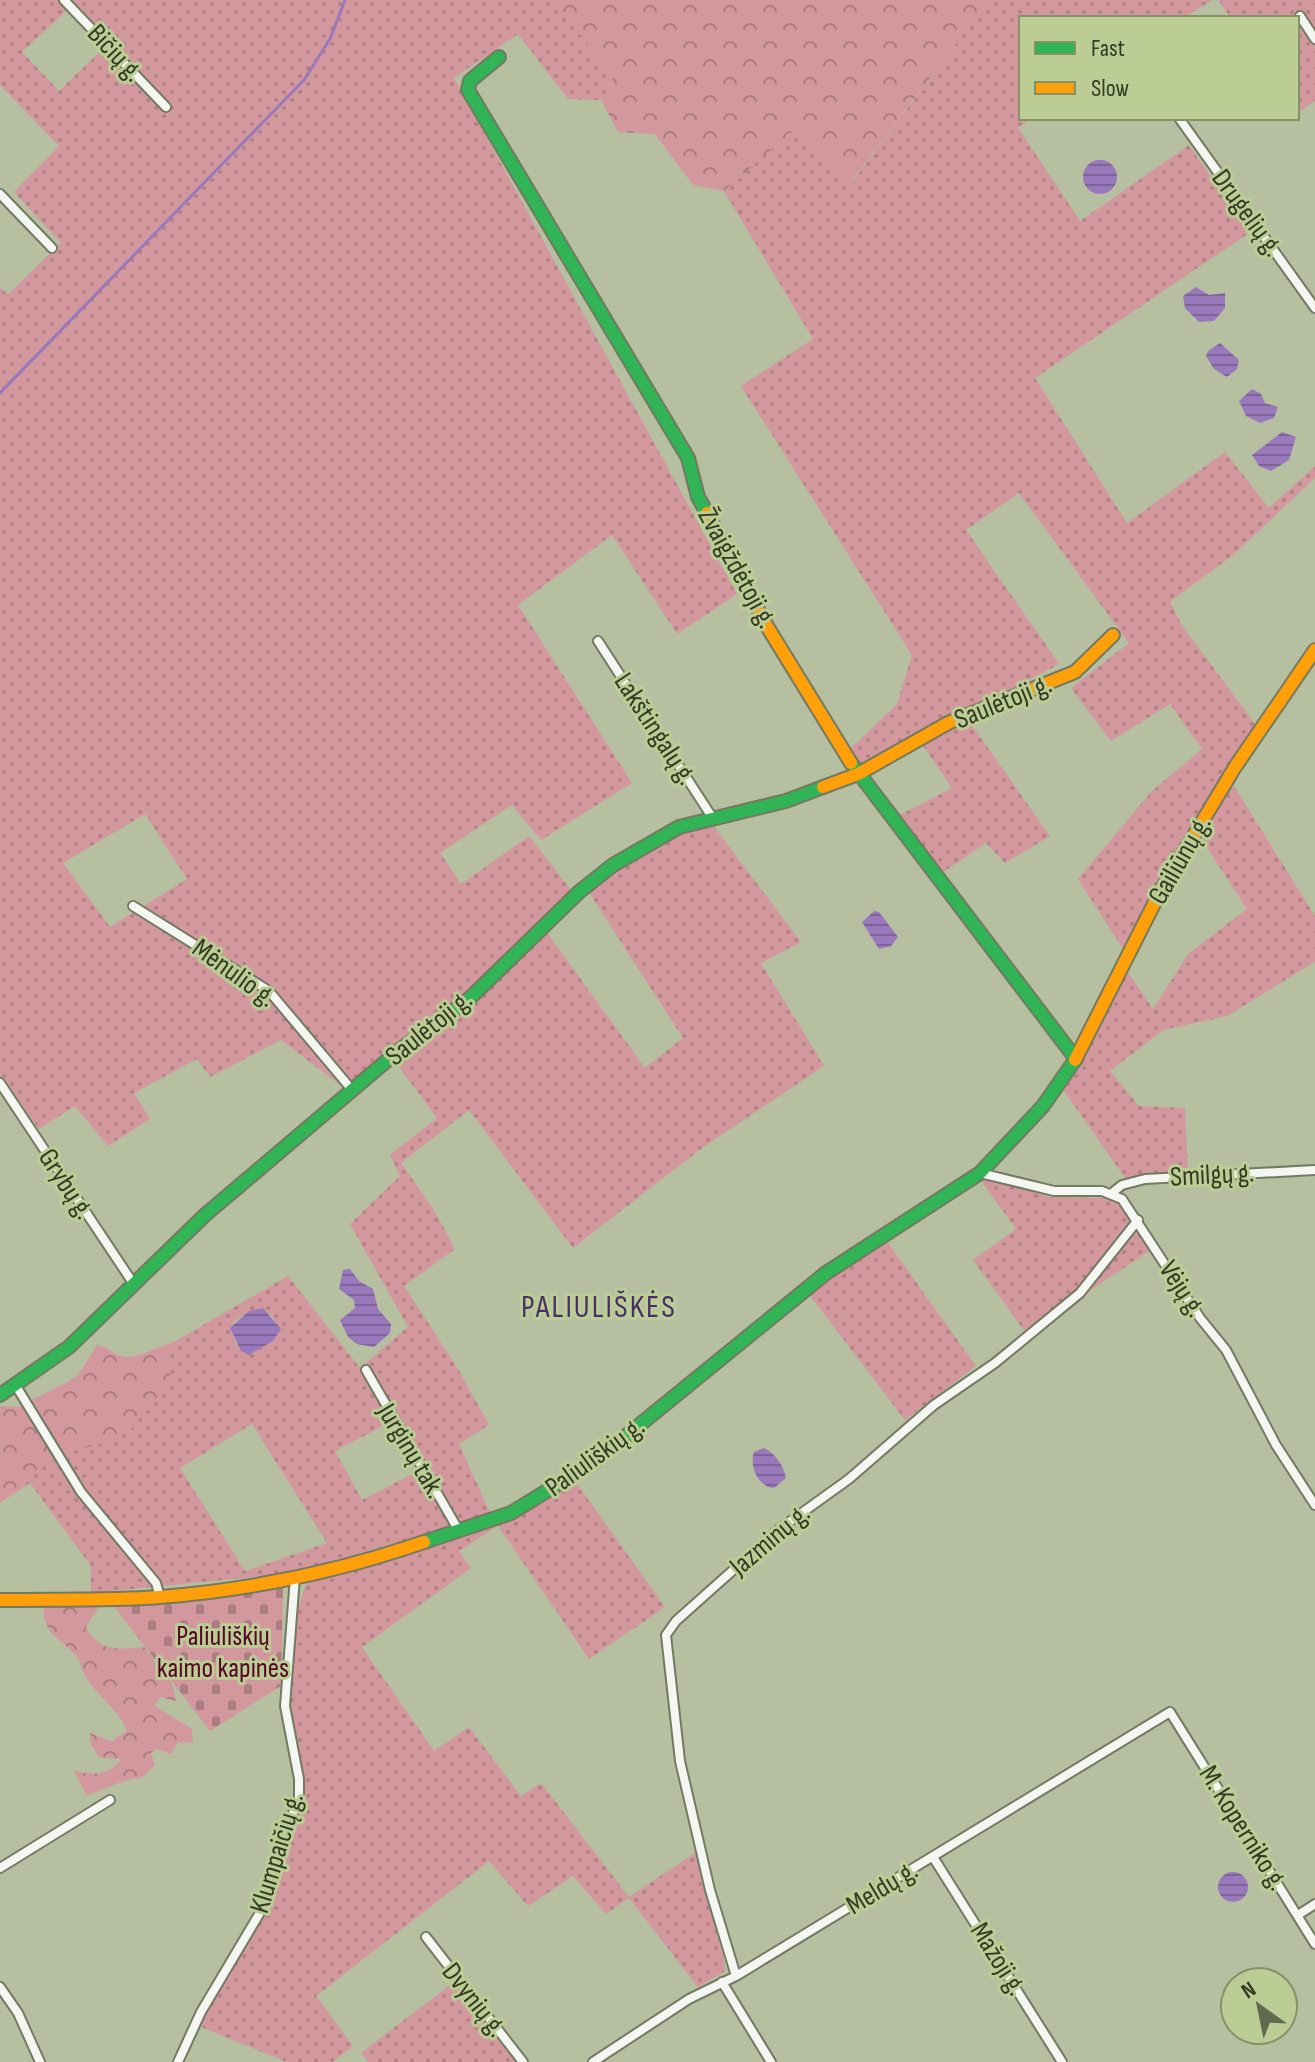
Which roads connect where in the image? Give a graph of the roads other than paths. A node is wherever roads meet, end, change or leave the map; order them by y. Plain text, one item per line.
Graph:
1 (64, 0) edge
2 (1300, 16) dead end
3 (1315, 39) edge
4 (499, 57) dead end
5 (166, 107) dead end
6 (1180, 120) edge
7 (0, 194) edge
8 (52, 248) dead end
9 (1315, 308) edge
10 (1113, 635) dead end
11 (598, 641) dead end
12 (1315, 650) edge
13 (858, 774) junction
14 (712, 817) junction
15 (133, 906) dead end
16 (1076, 1059) junction
17 (1062, 1080) joint
18 (0, 1083) edge
19 (353, 1091) junction
20 (1315, 1170) edge
21 (980, 1173) junction
22 (1112, 1193) junction
23 (1138, 1220) junction
24 (133, 1283) junction
25 (366, 1370) dead end
26 (16, 1386) junction
27 (0, 1395) edge
28 (1315, 1505) edge
29 (459, 1531) junction
30 (295, 1577) junction
31 (160, 1597) junction
32 (0, 1600) edge
33 (1170, 1712) joint
34 (110, 1800) dead end
35 (933, 1857) junction
36 (0, 1868) edge
37 (1315, 1904) edge
38 (1298, 1915) junction
39 (426, 1937) dead end
40 (1315, 1944) edge
41 (736, 1976) junction
42 (722, 1982) junction
43 (0, 1987) edge
44 (40, 2062) edge
45 (178, 2062) edge
46 (523, 2062) edge
47 (593, 2062) edge
48 (771, 2062) edge
49 (1062, 2062) edge

1 - 5 street, Bičių g.
2 - 3 street
4 - 13 street, Žvaigždėtoji g.
6 - 9 street, Drugelių g.
7 - 8 street
10 - 13 street, Saulėtoji g.
11 - 14 street, Lakštingalų g.
12 - 16 street, Gailiūnų g.
13 - 14 street, Saulėtoji g.
13 - 16 street, Žvaigždėtoji g.
14 - 19 street, Saulėtoji g.
15 - 19 street, Mėnulio g.
16 - 17 street, Gailiūnų g.
17 - 21 street, Paliuliškių g.
18 - 24 street, Grybų g.
19 - 24 street, Saulėtoji g.
20 - 22 street, Smilgų g.
21 - 22 street
21 - 29 street, Paliuliškių g.
22 - 23 street, Vėjų g.
23 - 28 street, Vėjų g.
23 - 41 street, Jazminų g.
24 - 26 street, Saulėtoji g.
25 - 29 street, Jurginų tak.
26 - 27 street, Saulėtoji g.
26 - 31 street
29 - 30 street, Paliuliškių g.
30 - 31 street, Paliuliškių g.
30 - 45 street, Klumpaičių g.
31 - 32 street, Paliuliškių g.
33 - 35 street, Meldų g.
33 - 38 street, M. Koperniko g.
34 - 36 street
35 - 41 street, Meldų g.
35 - 49 street, Mažoji g.
37 - 38 street
38 - 40 street, M. Koperniko g.
39 - 46 street, Dvynių g.
41 - 42 street, Meldų g.
42 - 47 street, Meldų g.
42 - 48 street
43 - 44 street

